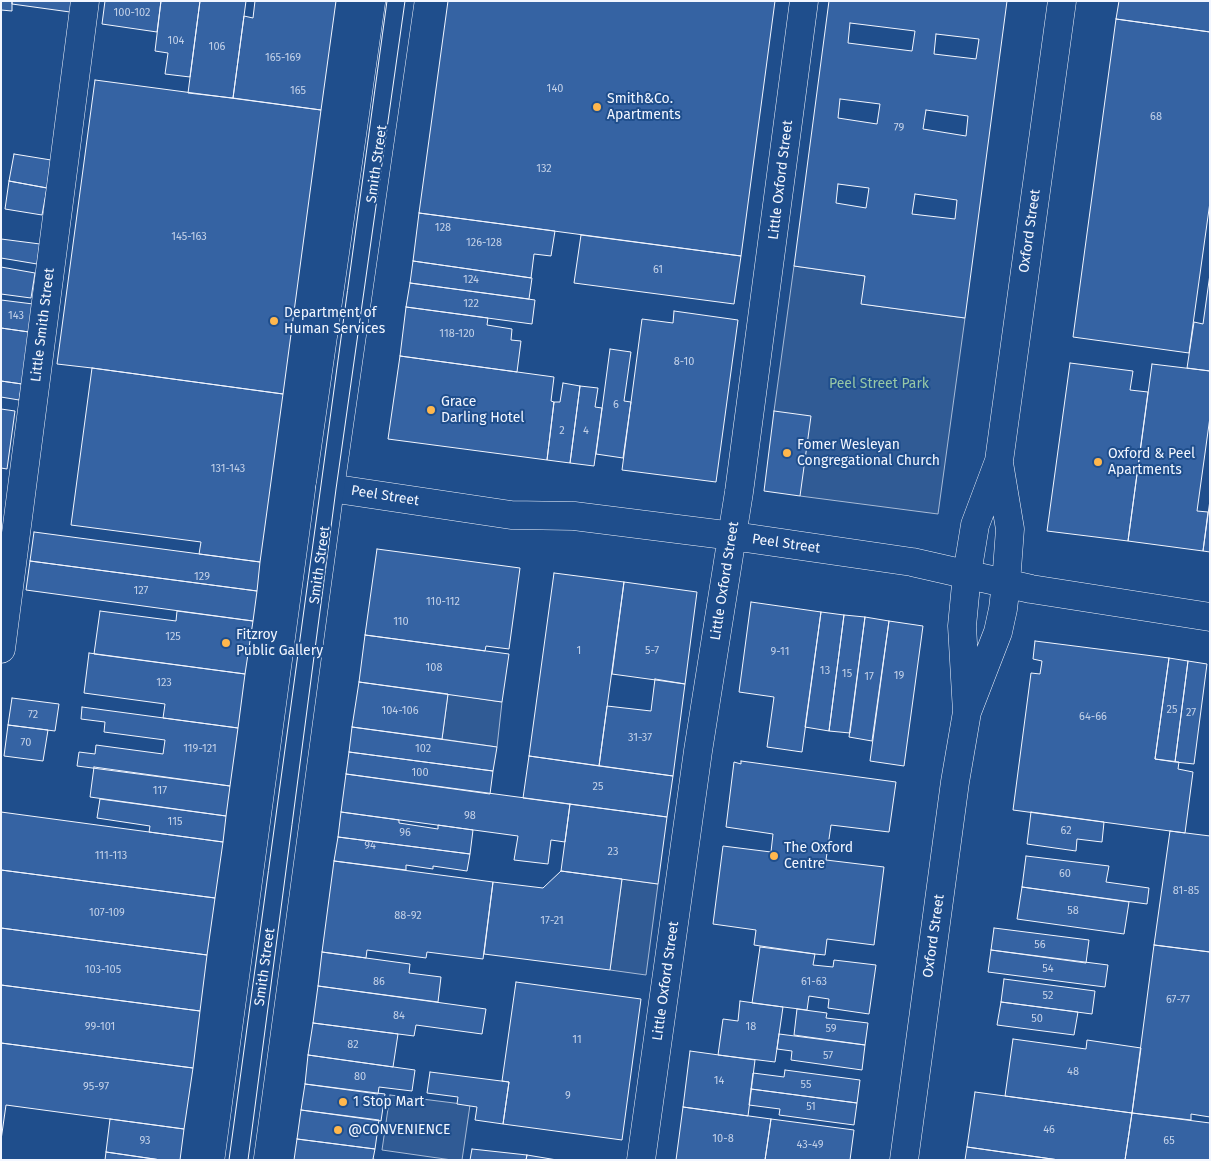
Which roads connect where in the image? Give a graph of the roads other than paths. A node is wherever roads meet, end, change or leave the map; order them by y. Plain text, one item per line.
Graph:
1 (85, 1) edge
2 (400, 1) edge
3 (804, 1) edge
4 (1062, 1) edge
5 (999, 461) junction
6 (330, 488) junction
7 (732, 536) junction
8 (967, 574) junction
9 (1006, 583) junction
10 (1210, 616) edge
11 (1, 649) edge
12 (966, 712) junction
13 (239, 1160) edge
14 (641, 1160) edge
15 (904, 1160) edge

1 - 11 street, Little Smith Street
2 - 6 street, Smith Street
3 - 7 street, Little Oxford Street
4 - 5 street, Oxford Street
5 - 8 street, Oxford Street
5 - 9 street, Oxford Street
6 - 7 street, Peel Street
6 - 13 street, Smith Street
7 - 8 street, Peel Street
7 - 14 street, Little Oxford Street
8 - 9 street, Peel Street
8 - 12 street, Oxford Street
9 - 10 street, Peel Street
9 - 12 street, Oxford Street
12 - 15 street, Oxford Street

